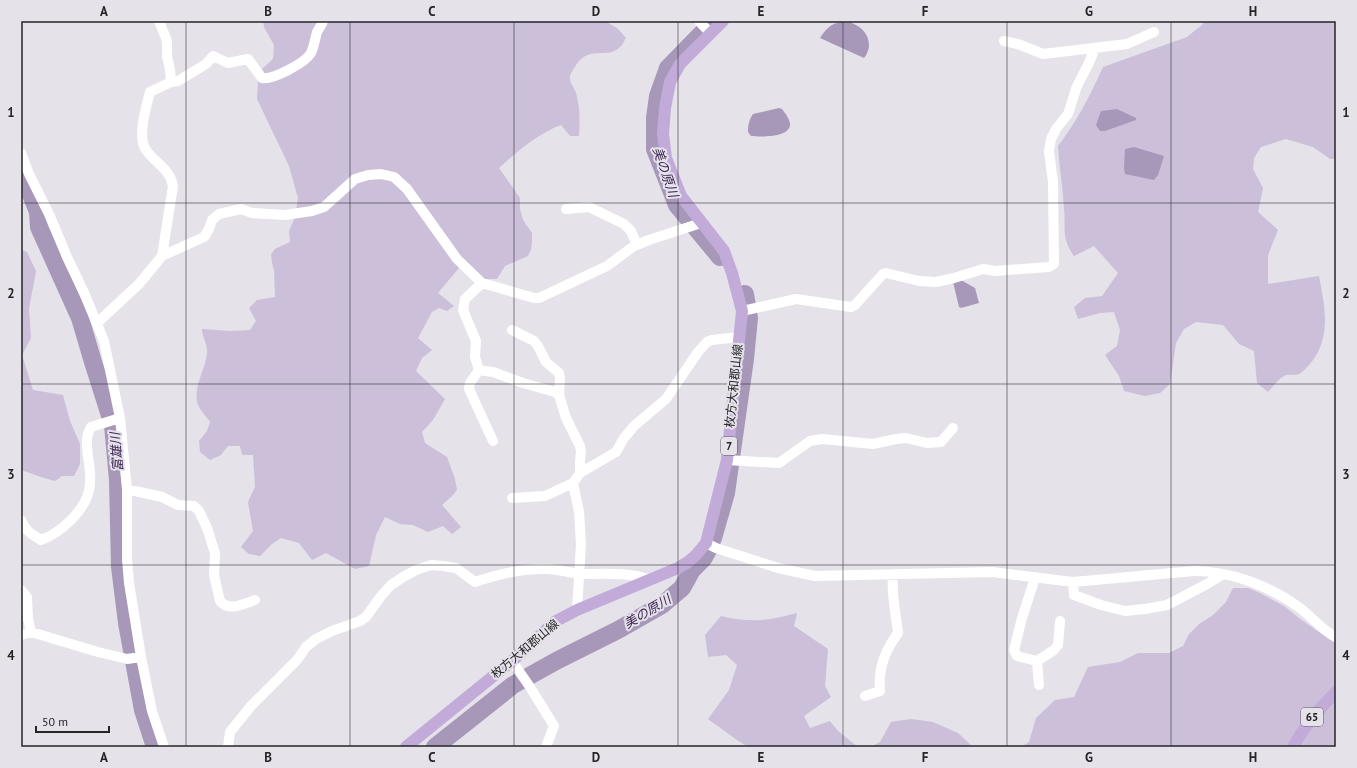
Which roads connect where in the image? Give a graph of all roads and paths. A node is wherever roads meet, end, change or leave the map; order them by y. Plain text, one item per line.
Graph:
1 (159, 21) edge
2 (323, 21) edge
3 (699, 21) edge
4 (723, 21) edge
5 (1154, 32) dead end
6 (710, 33) junction
7 (1004, 41) dead end
8 (1095, 48) junction
9 (171, 82) junction
10 (21, 153) edge
11 (566, 209) dead end
12 (701, 224) junction
13 (638, 245) junction
14 (162, 256) junction
15 (482, 283) junction
16 (742, 311) junction
17 (98, 323) junction
18 (512, 330) dead end
19 (739, 337) junction
20 (479, 370) junction
21 (559, 395) junction
22 (120, 418) junction
23 (953, 428) dead end
24 (493, 441) dead end
25 (727, 460) junction
26 (580, 473) junction
27 (574, 483) junction
28 (127, 491) junction
29 (512, 498) dead end
30 (21, 520) edge
31 (711, 546) junction
32 (579, 574) junction
33 (893, 574) junction
34 (1223, 574) junction
35 (1035, 578) junction
36 (651, 580) junction
37 (1073, 582) junction
38 (21, 590) edge
39 (255, 600) dead end
40 (577, 610) junction
41 (1060, 621) dead end
42 (26, 633) edge
43 (1336, 637) edge
44 (141, 656) junction
45 (512, 661) junction
46 (1037, 661) junction
47 (1039, 685) dead end
48 (1336, 692) edge
49 (865, 696) dead end
50 (164, 747) edge
51 (228, 747) edge
52 (406, 747) edge
53 (546, 747) edge
54 (1293, 747) edge

1 - 9 street
2 - 9 street
3 - 6 street
4 - 6 main road, 枚方大和郡山線 / 7
5 - 8 street
6 - 12 main road, 枚方大和郡山線 / 7
7 - 8 street
8 - 16 street
9 - 14 street
10 - 17 street
11 - 13 street
12 - 13 street
12 - 16 main road, 枚方大和郡山線 / 7
13 - 15 street
14 - 15 street
14 - 17 street
15 - 20 street
16 - 19 main road, 枚方大和郡山線 / 7
17 - 22 street
18 - 21 street
19 - 25 main road, 枚方大和郡山線 / 7
19 - 26 street
20 - 21 street
20 - 24 street
21 - 26 street
22 - 28 street
22 - 30 street
23 - 25 street
25 - 31 main road, 枚方大和郡山線 / 7
26 - 27 street
27 - 29 street
27 - 32 street
28 - 39 street
28 - 44 street
31 - 33 street
31 - 36 main road, 枚方大和郡山線 / 7
32 - 36 street
32 - 40 street
32 - 51 street
33 - 35 street
33 - 49 street
34 - 37 street
34 - 37 street
34 - 43 street
35 - 37 street
35 - 46 street
36 - 40 main road, 枚方大和郡山線 / 7
38 - 42 street
40 - 45 main road, 枚方大和郡山線 / 7
41 - 46 street
42 - 44 street
44 - 50 street
45 - 52 main road, 枚方大和郡山線 / 7
45 - 53 street
46 - 47 street
48 - 54 main road, 65

